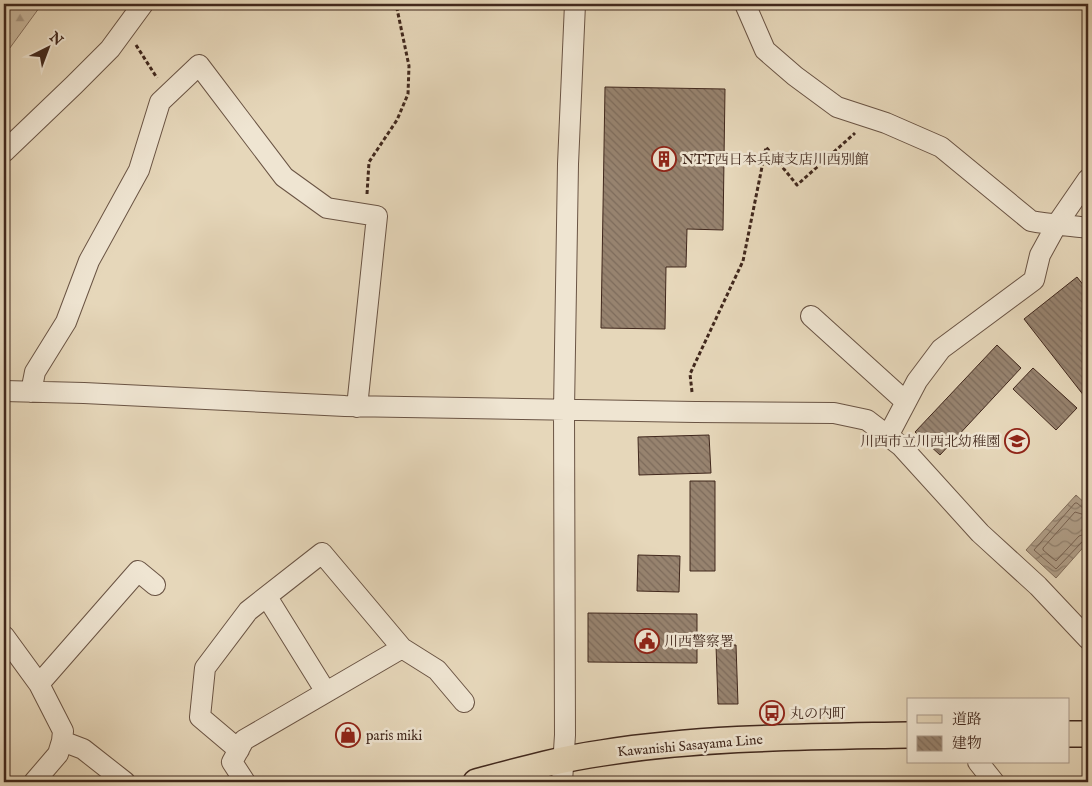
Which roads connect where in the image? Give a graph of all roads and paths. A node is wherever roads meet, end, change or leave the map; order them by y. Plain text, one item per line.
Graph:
1 (143, 4) edge
2 (396, 4) edge
3 (575, 4) edge
4 (745, 4) edge
5 (125, 28) junction
6 (168, 95) junction
7 (873, 118) junction
8 (4, 152) edge
9 (1088, 178) edge
10 (366, 214) junction
11 (1057, 224) junction
12 (1088, 228) edge
13 (811, 316) dead end
14 (4, 392) edge
15 (31, 392) junction
16 (906, 402) junction
17 (357, 407) junction
18 (564, 410) junction
19 (695, 412) junction
20 (888, 436) junction
21 (155, 585) dead end
22 (267, 597) junction
23 (4, 636) edge
24 (1088, 639) edge
25 (402, 648) junction
26 (39, 684) junction
27 (326, 692) junction
28 (464, 702) dead end
29 (1070, 734) edge
30 (1088, 734) edge
31 (907, 735) edge
32 (62, 742) junction
33 (239, 750) junction
34 (980, 764) edge
35 (563, 771) edge
36 (34, 782) edge
37 (125, 782) edge
38 (245, 782) edge
39 (476, 782) edge
40 (994, 782) edge

1 - 5 street
2 - 10 path
3 - 18 street
4 - 7 street
5 - 6 path
5 - 8 street
6 - 10 street
6 - 15 street
7 - 11 street
7 - 19 path
9 - 11 street
10 - 17 street
11 - 12 street
11 - 16 street
13 - 16 street
14 - 15 street
15 - 17 street
16 - 20 street
17 - 18 street
18 - 19 street
18 - 35 street
19 - 20 street
20 - 24 street
21 - 26 street
22 - 25 street
22 - 27 street
22 - 33 street
23 - 26 street
25 - 27 street
25 - 28 street
26 - 32 street
27 - 33 street
29 - 30 main road
31 - 35 main road, Kawanishi Sasayama Line
32 - 36 street
32 - 37 street
33 - 38 street
34 - 40 street
35 - 39 main road, Kawanishi Sasayama Line

